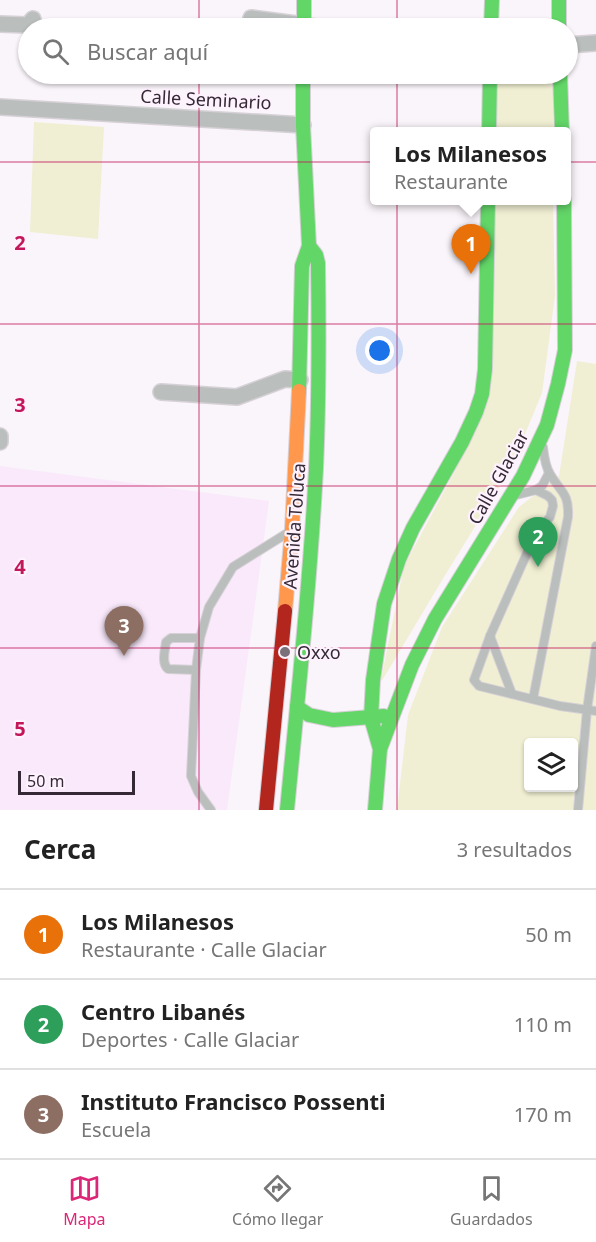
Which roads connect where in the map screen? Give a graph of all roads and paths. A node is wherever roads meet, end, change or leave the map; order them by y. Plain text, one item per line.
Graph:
1 (304, 0) edge
2 (492, 0) edge
3 (559, 0) edge
4 (304, 18) edge
5 (491, 18) edge
6 (559, 18) edge
7 (0, 24) edge
8 (18, 25) edge
9 (596, 43) edge
10 (578, 44) edge
11 (303, 84) edge
12 (490, 84) edge
13 (560, 84) edge
14 (0, 107) edge
15 (303, 124) junction
16 (489, 127) edge
17 (562, 127) edge
18 (488, 205) edge
19 (564, 205) edge
20 (309, 246) junction
21 (300, 380) junction
22 (161, 392) dead end
23 (0, 436) edge
24 (542, 437) junction
25 (0, 442) edge
26 (549, 473) junction
27 (536, 490) junction
28 (511, 496) junction
29 (568, 505) junction
30 (553, 506) junction
31 (292, 530) junction
32 (490, 636) junction
33 (200, 638) junction
34 (596, 646) edge
35 (196, 670) junction
36 (512, 694) junction
37 (533, 699) junction
38 (297, 707) junction
39 (592, 711) edge
40 (393, 715) junction
41 (371, 718) junction
42 (380, 748) junction
43 (211, 810) edge
44 (266, 810) edge
45 (287, 810) edge
46 (375, 810) edge
47 (578, 810) edge

1 - 4 street
2 - 5 street
3 - 6 street
7 - 8 street
9 - 10 street
11 - 15 street, Avenida Toluca
12 - 16 street
13 - 17 street
14 - 15 street, Calle Seminario
15 - 20 street, Avenida Toluca
18 - 41 street, Calle Glaciar
19 - 24 street, Calle Glaciar
20 - 21 street, Avenida Toluca
20 - 38 street, Avenida Toluca
21 - 22 street
21 - 31 street, Avenida Toluca
23 - 25 street
24 - 26 lane
24 - 28 street, Calle Glaciar
26 - 27 lane
26 - 29 lane
27 - 28 lane
27 - 30 lane
28 - 40 street, Calle Glaciar
29 - 30 lane
29 - 37 lane
30 - 32 lane
31 - 33 lane
31 - 44 street, Avenida Toluca
32 - 36 lane
32 - 36 lane
33 - 35 lane
33 - 35 lane
34 - 39 lane
35 - 43 lane
36 - 37 lane
37 - 39 lane
38 - 41 street
38 - 45 street, Avenida Toluca
39 - 47 lane
40 - 41 street
40 - 42 street, Calle Glaciar
41 - 42 street, Calle Glaciar
42 - 46 street, Calle Glaciar

